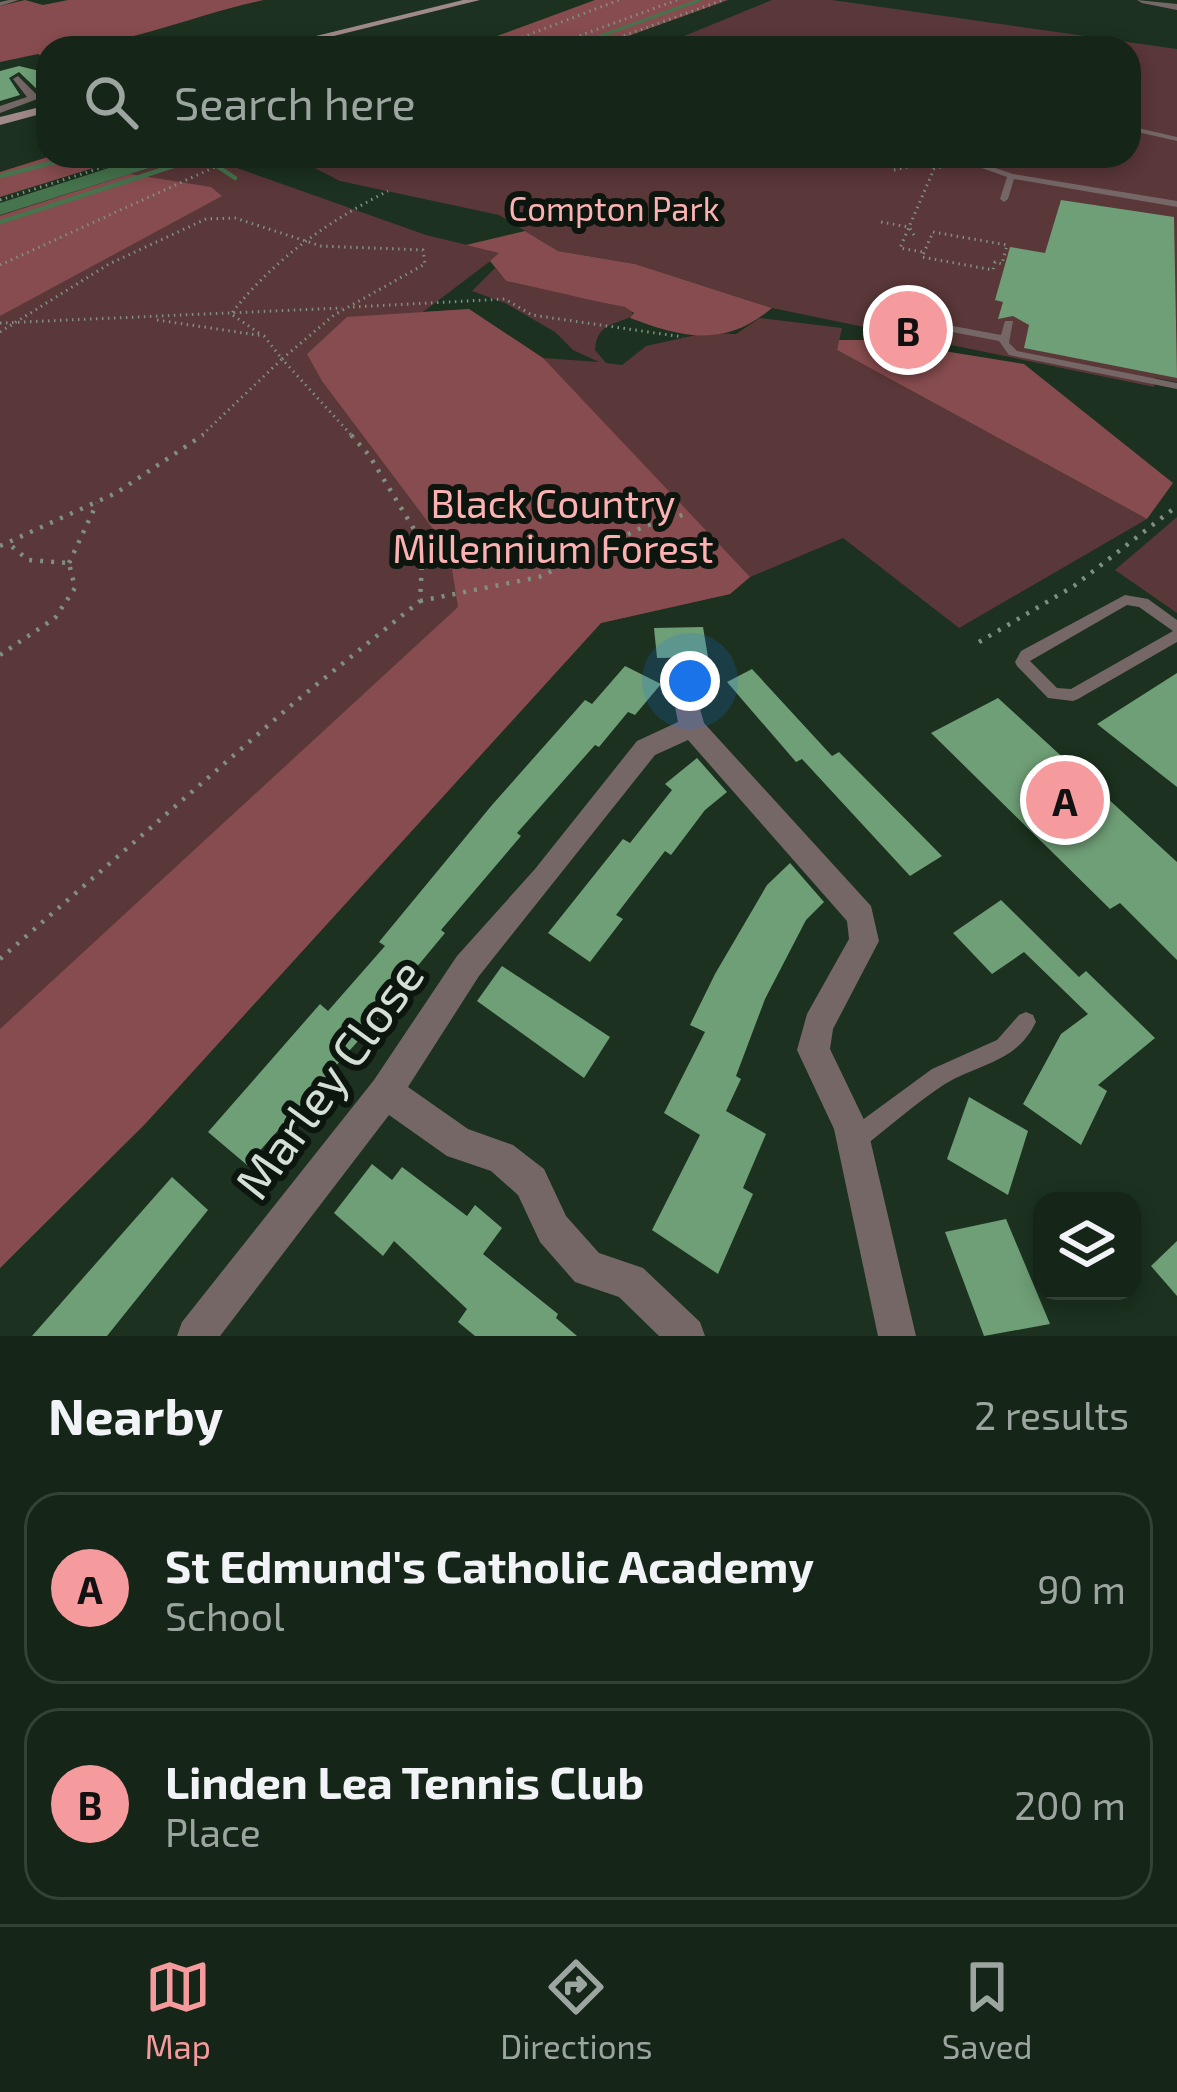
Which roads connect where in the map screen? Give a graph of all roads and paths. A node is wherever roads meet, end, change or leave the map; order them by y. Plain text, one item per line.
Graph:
1 (16, 0) edge
2 (475, 0) edge
3 (619, 0) edge
4 (677, 0) edge
5 (723, 0) edge
6 (1142, 0) edge
7 (0, 4) edge
8 (1177, 7) edge
9 (323, 36) edge
10 (525, 36) edge
11 (579, 36) edge
12 (623, 36) edge
13 (36, 74) edge
14 (18, 80) junction
15 (2, 83) edge
16 (0, 110) edge
17 (36, 111) edge
18 (0, 121) edge
19 (1141, 131) edge
20 (1177, 139) edge
21 (100, 168) edge
22 (213, 168) edge
23 (905, 168) edge
24 (936, 168) edge
25 (980, 168) edge
26 (894, 170) dead end
27 (1011, 176) junction
28 (388, 191) dead end
29 (1004, 199) dead end
30 (0, 200) edge
31 (920, 201) junction
32 (1177, 204) edge
33 (924, 210) dead end
34 (881, 222) dead end
35 (908, 227) junction
36 (914, 235) dead end
37 (301, 240) junction
38 (924, 252) junction
39 (0, 266) edge
40 (346, 307) junction
41 (231, 314) junction
42 (873, 314) dead end
43 (145, 318) junction
44 (0, 323) edge
45 (8, 323) junction
46 (1009, 323) dead end
47 (0, 332) edge
48 (264, 336) junction
49 (683, 338) dead end
50 (1005, 339) junction
51 (283, 358) junction
52 (1177, 386) edge
53 (97, 502) junction
54 (1177, 506) edge
55 (689, 513) dead end
56 (8, 543) junction
57 (0, 546) edge
58 (70, 563) junction
59 (420, 601) junction
60 (1177, 631) edge
61 (979, 642) dead end
62 (0, 655) edge
63 (684, 692) dead end
64 (692, 727) junction
65 (0, 959) edge
66 (1026, 1022) dead end
67 (386, 1091) junction
68 (854, 1140) junction
69 (196, 1336) edge
70 (686, 1336) edge
71 (897, 1336) edge

1 - 7 lane
2 - 9 main road
3 - 10 path
4 - 11 path
5 - 12 path
6 - 8 street
13 - 14 street
14 - 15 street
14 - 16 street
17 - 18 main road
19 - 20 lane
21 - 30 path
22 - 39 path
23 - 26 path
24 - 31 path
25 - 27 lane
27 - 29 lane
27 - 32 lane
28 - 37 path
31 - 33 path
31 - 35 path
34 - 35 path
35 - 36 path
35 - 38 path
37 - 40 path
37 - 41 path
37 - 45 path
38 - 38 path
40 - 41 path
40 - 49 path
40 - 51 path
41 - 43 path
41 - 48 path
42 - 50 lane
43 - 45 path
43 - 48 path
44 - 45 path
45 - 47 path
46 - 50 lane
48 - 51 path
50 - 52 lane
51 - 53 path
51 - 59 path
53 - 56 path
53 - 58 path
54 - 61 path
55 - 59 path
56 - 57 path
56 - 58 path
58 - 62 path
59 - 65 path
60 - 60 lane
63 - 64 street
64 - 67 street, Marley Close
64 - 68 street
66 - 68 lane
67 - 69 street, Marley Close
67 - 70 street
68 - 71 street

